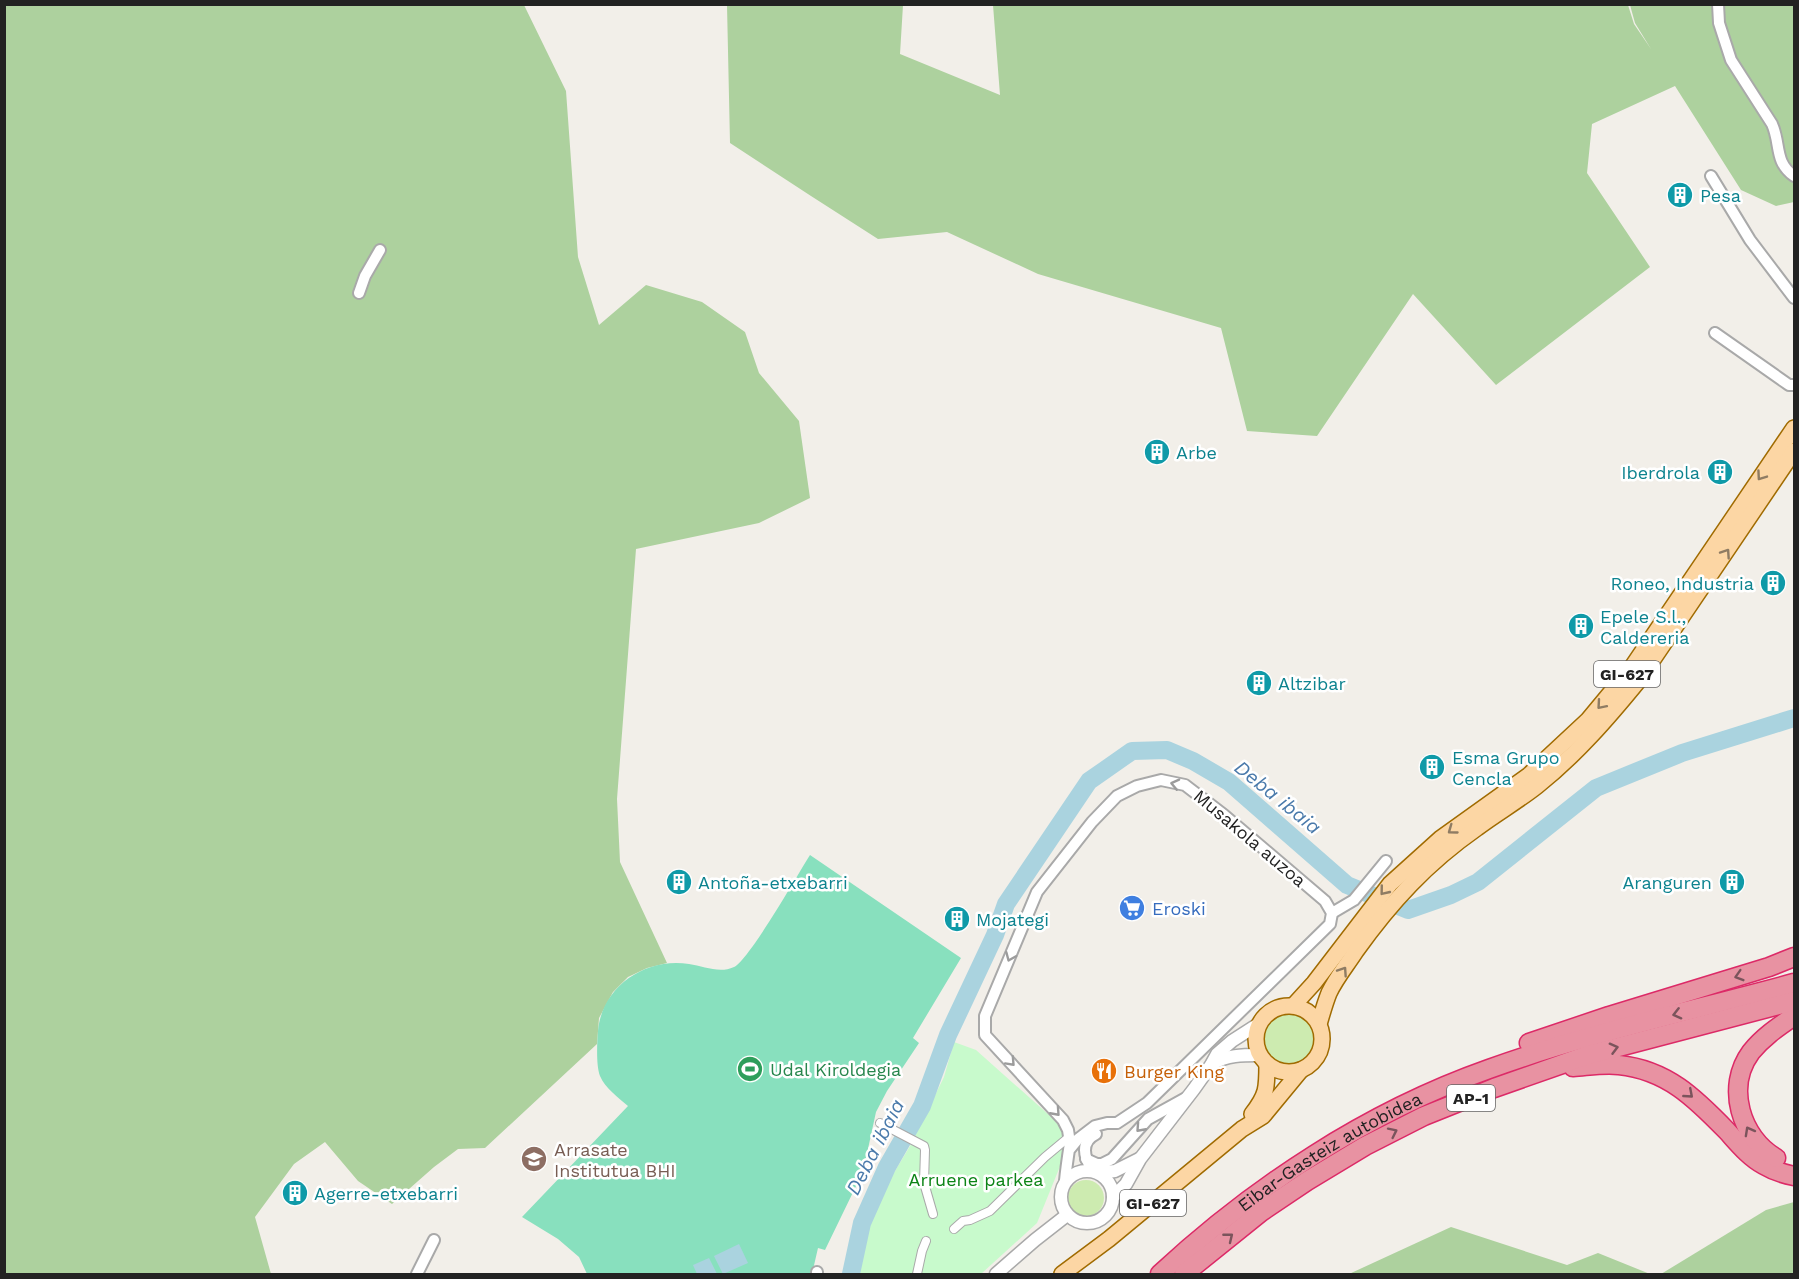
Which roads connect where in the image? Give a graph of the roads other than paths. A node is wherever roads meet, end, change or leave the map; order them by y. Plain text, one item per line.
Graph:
1 (1718, 4) edge
2 (1711, 176) dead end
3 (1794, 176) edge
4 (380, 250) dead end
5 (359, 293) dead end
6 (1794, 298) edge
7 (1714, 333) dead end
8 (1794, 385) edge
9 (1794, 428) edge
10 (1794, 451) edge
11 (1383, 863) dead end
12 (1409, 875) junction
13 (1332, 913) junction
14 (1371, 919) junction
15 (1794, 957) edge
16 (1794, 983) edge
17 (1794, 1001) edge
18 (1293, 1006) junction
19 (1794, 1016) edge
20 (1260, 1023) junction
21 (1319, 1024) junction
22 (1264, 1060) junction
23 (1211, 1065) junction
24 (1553, 1068) junction
25 (1301, 1070) junction
26 (1188, 1096) junction
27 (880, 1122) dead end
28 (1117, 1123) junction
29 (1359, 1128) junction
30 (1242, 1129) junction
31 (1070, 1137) junction
32 (1069, 1150) junction
33 (1140, 1159) junction
34 (1794, 1165) edge
35 (1092, 1168) junction
36 (1794, 1176) edge
37 (1065, 1181) junction
38 (1113, 1197) junction
39 (933, 1214) dead end
40 (1067, 1215) junction
41 (954, 1229) dead end
42 (434, 1240) dead end
43 (926, 1240) dead end
44 (417, 1275) edge
45 (917, 1275) edge
46 (996, 1275) edge
47 (1062, 1275) edge
48 (1160, 1275) edge
49 (1184, 1275) edge

1 - 3 street
2 - 6 street
4 - 5 street
7 - 8 street
9 -> 12 main road, GI-627
12 -> 10 main road, GI-627
11 - 13 street
12 - 14 main road, GI-627
13 - 28 street
13 -> 31 street, Musakola auzoa
14 - 18 main road, GI-627
21 -> 14 main road, GI-627
15 -> 29 highway
16 -> 29 highway, Eibar-Gasteiz autobidea / AP-1
24 -> 17 highway, Eibar-Gasteiz autobidea / AP-1
18 - 20 main road, GI-627
18 - 21 main road
34 -> 19 highway
20 - 22 main road, GI-627
20 - 23 street
21 - 25 main road, GI-627
22 - 23 street
22 - 25 main road
22 - 30 main road, GI-627
23 - 26 street
24 -> 36 highway
49 -> 24 highway, Eibar-Gasteiz autobidea / AP-1
25 - 30 main road, GI-627
26 - 33 street
26 -> 35 street
27 - 39 street
28 - 32 street
28 - 35 street
29 - 48 highway, Eibar-Gasteiz autobidea / AP-1
30 - 47 main road, GI-627
31 - 32 street
31 - 41 street
32 - 37 street
33 - 35 street
33 - 38 street
35 - 37 street
35 - 38 street
37 - 40 street
38 - 40 street
40 - 46 street
42 - 44 street
43 - 45 street

